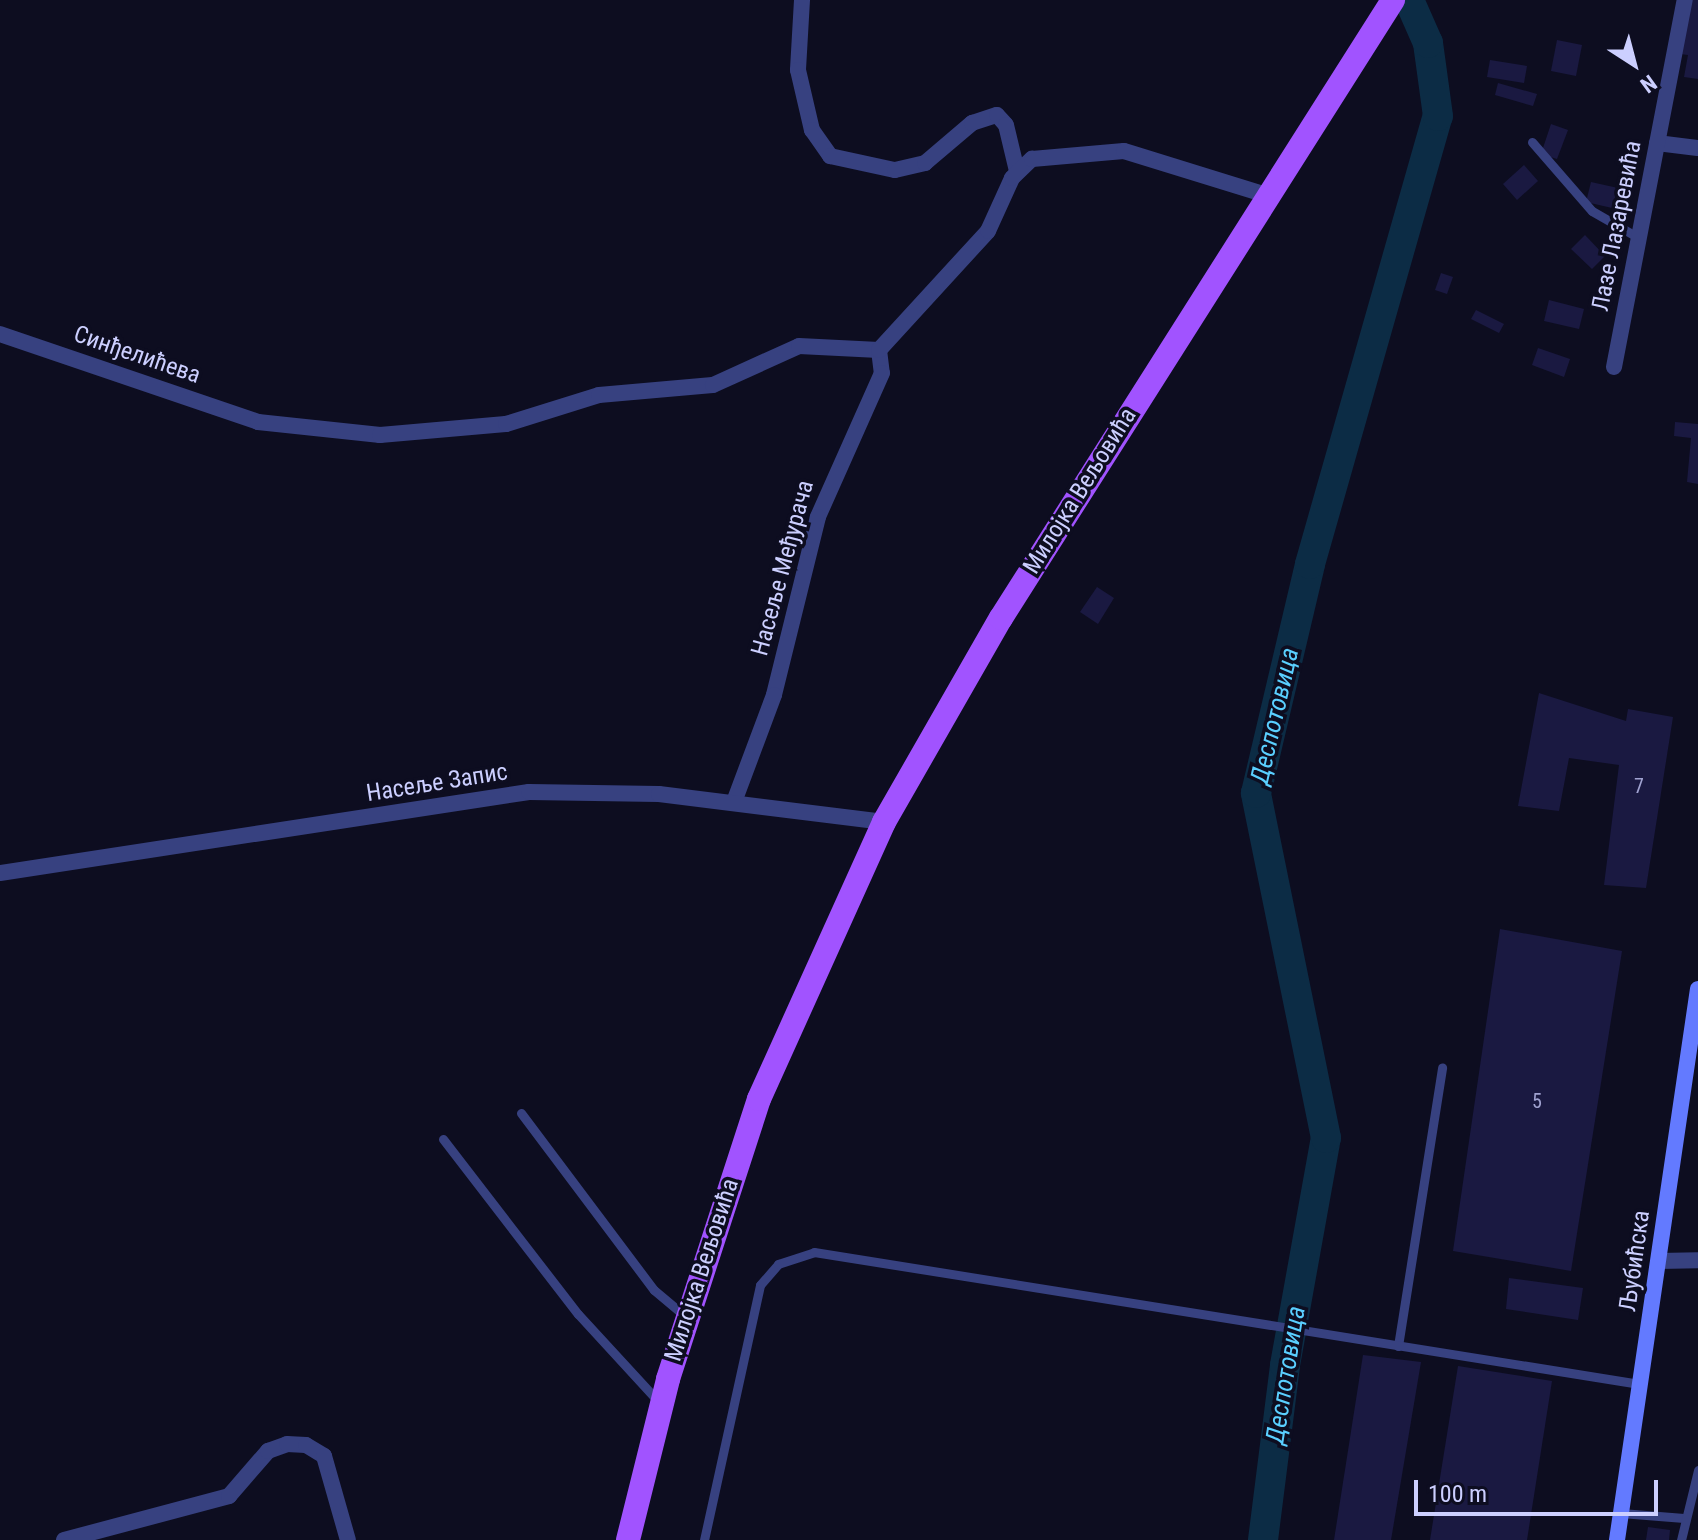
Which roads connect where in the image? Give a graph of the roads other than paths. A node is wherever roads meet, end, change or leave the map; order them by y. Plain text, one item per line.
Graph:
1 (802, 0) edge
2 (1393, 0) edge
3 (1685, 0) edge
4 (1532, 142) dead end
5 (1657, 143) junction
6 (1698, 148) edge
7 (1017, 171) junction
8 (1269, 196) junction
9 (1639, 238) junction
10 (0, 334) edge
11 (879, 350) junction
12 (1614, 367) dead end
13 (734, 802) junction
14 (884, 822) junction
15 (0, 873) edge
16 (1698, 989) edge
17 (1442, 1067) dead end
18 (521, 1113) dead end
19 (443, 1139) dead end
20 (1698, 1260) edge
21 (1659, 1261) junction
22 (688, 1319) junction
23 (1398, 1346) junction
24 (1640, 1384) junction
25 (661, 1404) junction
26 (1698, 1470) edge
27 (1621, 1513) junction
28 (1684, 1518) junction
29 (64, 1540) edge
30 (348, 1540) edge
31 (628, 1540) edge
32 (704, 1540) edge
33 (1617, 1540) edge
34 (1681, 1540) edge

1 - 7 street
2 - 8 main road, Милојка Вељовића
3 - 5 street, Лазе Лазаревића
4 - 9 lane
5 - 6 street
5 - 9 street, Лазе Лазаревића
7 - 8 street
7 - 11 street
8 - 14 main road, Милојка Вељовића
9 - 12 street, Лазе Лазаревића
10 - 11 street, Синђелићева
11 - 13 street, Насеље Међурача
13 - 14 street, Насеље Запис
13 - 15 street, Насеље Запис
14 - 22 main road, Милојка Вељовића
16 - 21 street, Љубићска
17 - 23 lane
18 - 22 lane
19 - 25 lane
20 - 21 street
21 - 24 street, Љубићска
22 - 25 main road, Милојка Вељовића
23 - 24 lane
23 - 32 lane
24 - 27 street, Љубићска
25 - 31 main road, Милојка Вељовића
26 - 28 lane
27 - 28 lane
27 - 33 street, Љубићска
28 - 34 lane
29 - 30 street

